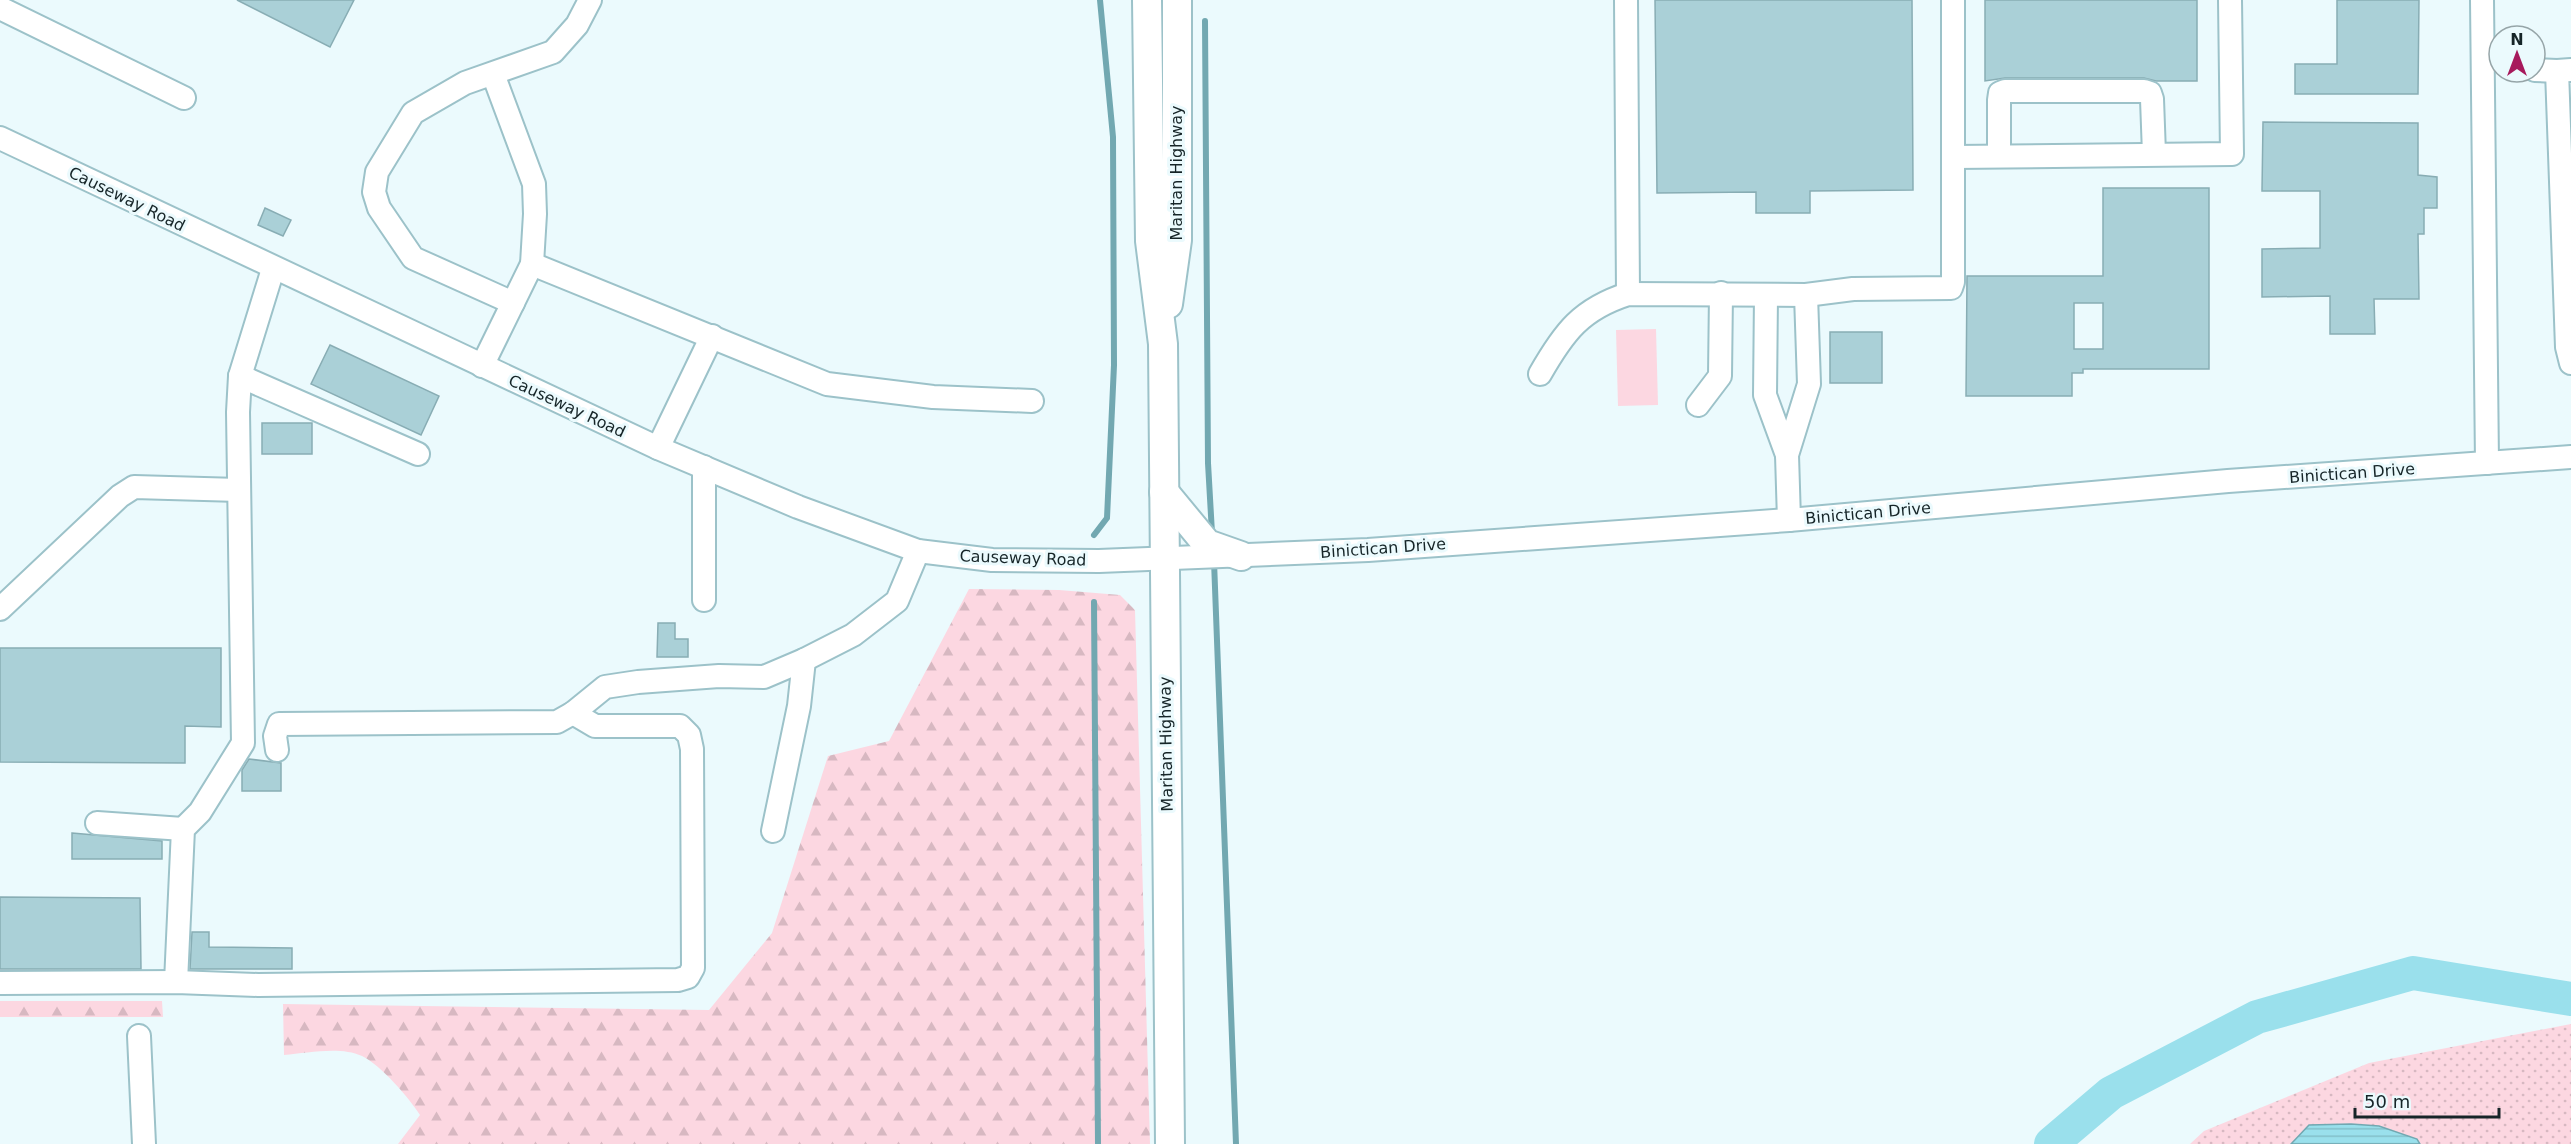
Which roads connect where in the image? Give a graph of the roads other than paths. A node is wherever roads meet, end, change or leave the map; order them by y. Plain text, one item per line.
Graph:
1 (590, 0) edge
2 (1148, 0) edge
3 (1177, 0) edge
4 (1626, 0) edge
5 (1953, 0) edge
6 (2230, 0) edge
7 (2482, 0) edge
8 (0, 8) edge
9 (2487, 39) edge
10 (2554, 70) edge
11 (493, 74) junction
12 (2491, 84) edge
13 (183, 98) dead end
14 (0, 138) edge
15 (2154, 154) junction
16 (1999, 156) junction
17 (1954, 157) junction
18 (532, 264) junction
19 (273, 268) junction
20 (1721, 293) junction
21 (1629, 294) junction
22 (1766, 295) junction
23 (1806, 295) junction
24 (513, 303) junction
25 (712, 336) junction
26 (1163, 344) junction
27 (2571, 363) edge
28 (482, 366) junction
29 (1540, 374) dead end
30 (240, 376) junction
31 (1032, 401) dead end
32 (1698, 405) dead end
33 (658, 448) junction
34 (418, 454) dead end
35 (1787, 455) junction
36 (2571, 457) edge
37 (2487, 463) junction
38 (704, 467) junction
39 (239, 490) junction
40 (1164, 492) junction
41 (1789, 520) junction
42 (918, 551) junction
43 (1241, 556) junction
44 (1164, 560) junction
45 (704, 600) dead end
46 (0, 609) edge
47 (804, 660) junction
48 (573, 713) junction
49 (277, 750) dead end
50 (97, 823) dead end
51 (183, 829) junction
52 (773, 831) dead end
53 (176, 982) junction
54 (0, 983) edge
55 (139, 1036) dead end
56 (144, 1144) edge
57 (1170, 1144) edge

1 - 11 street
2 - 26 main road, Maritan Highway
3 - 26 main road, Maritan Highway
4 - 21 street
5 - 17 street
6 - 15 street
7 - 9 street
8 - 13 street
10 - 27 street
11 - 18 street
11 - 24 street
12 - 37 street
14 - 19 street, Causeway Road
15 - 16 street
15 - 16 street
16 - 17 street
17 - 23 street
18 - 24 street
18 - 25 street
19 - 28 street, Causeway Road
19 - 30 street
20 - 21 street
20 - 22 street
20 - 32 street
21 - 29 street
22 - 23 street
22 - 35 street
23 - 35 street
24 - 28 street
25 - 31 street
25 - 33 street
26 - 40 main road, Maritan Highway
28 - 33 street, Causeway Road
30 - 34 street
30 - 39 street
33 - 38 street, Causeway Road
35 - 41 street
36 - 37 street, Binictican Drive
37 - 41 street, Binictican Drive
38 - 42 street, Causeway Road
38 - 45 street
39 - 46 street
39 - 51 street
40 - 43 main road
40 - 44 main road, Maritan Highway
41 - 43 street, Binictican Drive
42 - 44 street, Causeway Road
42 - 47 street
43 - 44 street, Binictican Drive
44 - 57 main road, Maritan Highway
47 - 48 street
47 - 52 street
48 - 49 street
48 - 53 street
50 - 51 street
51 - 53 street
53 - 54 street
55 - 56 street

